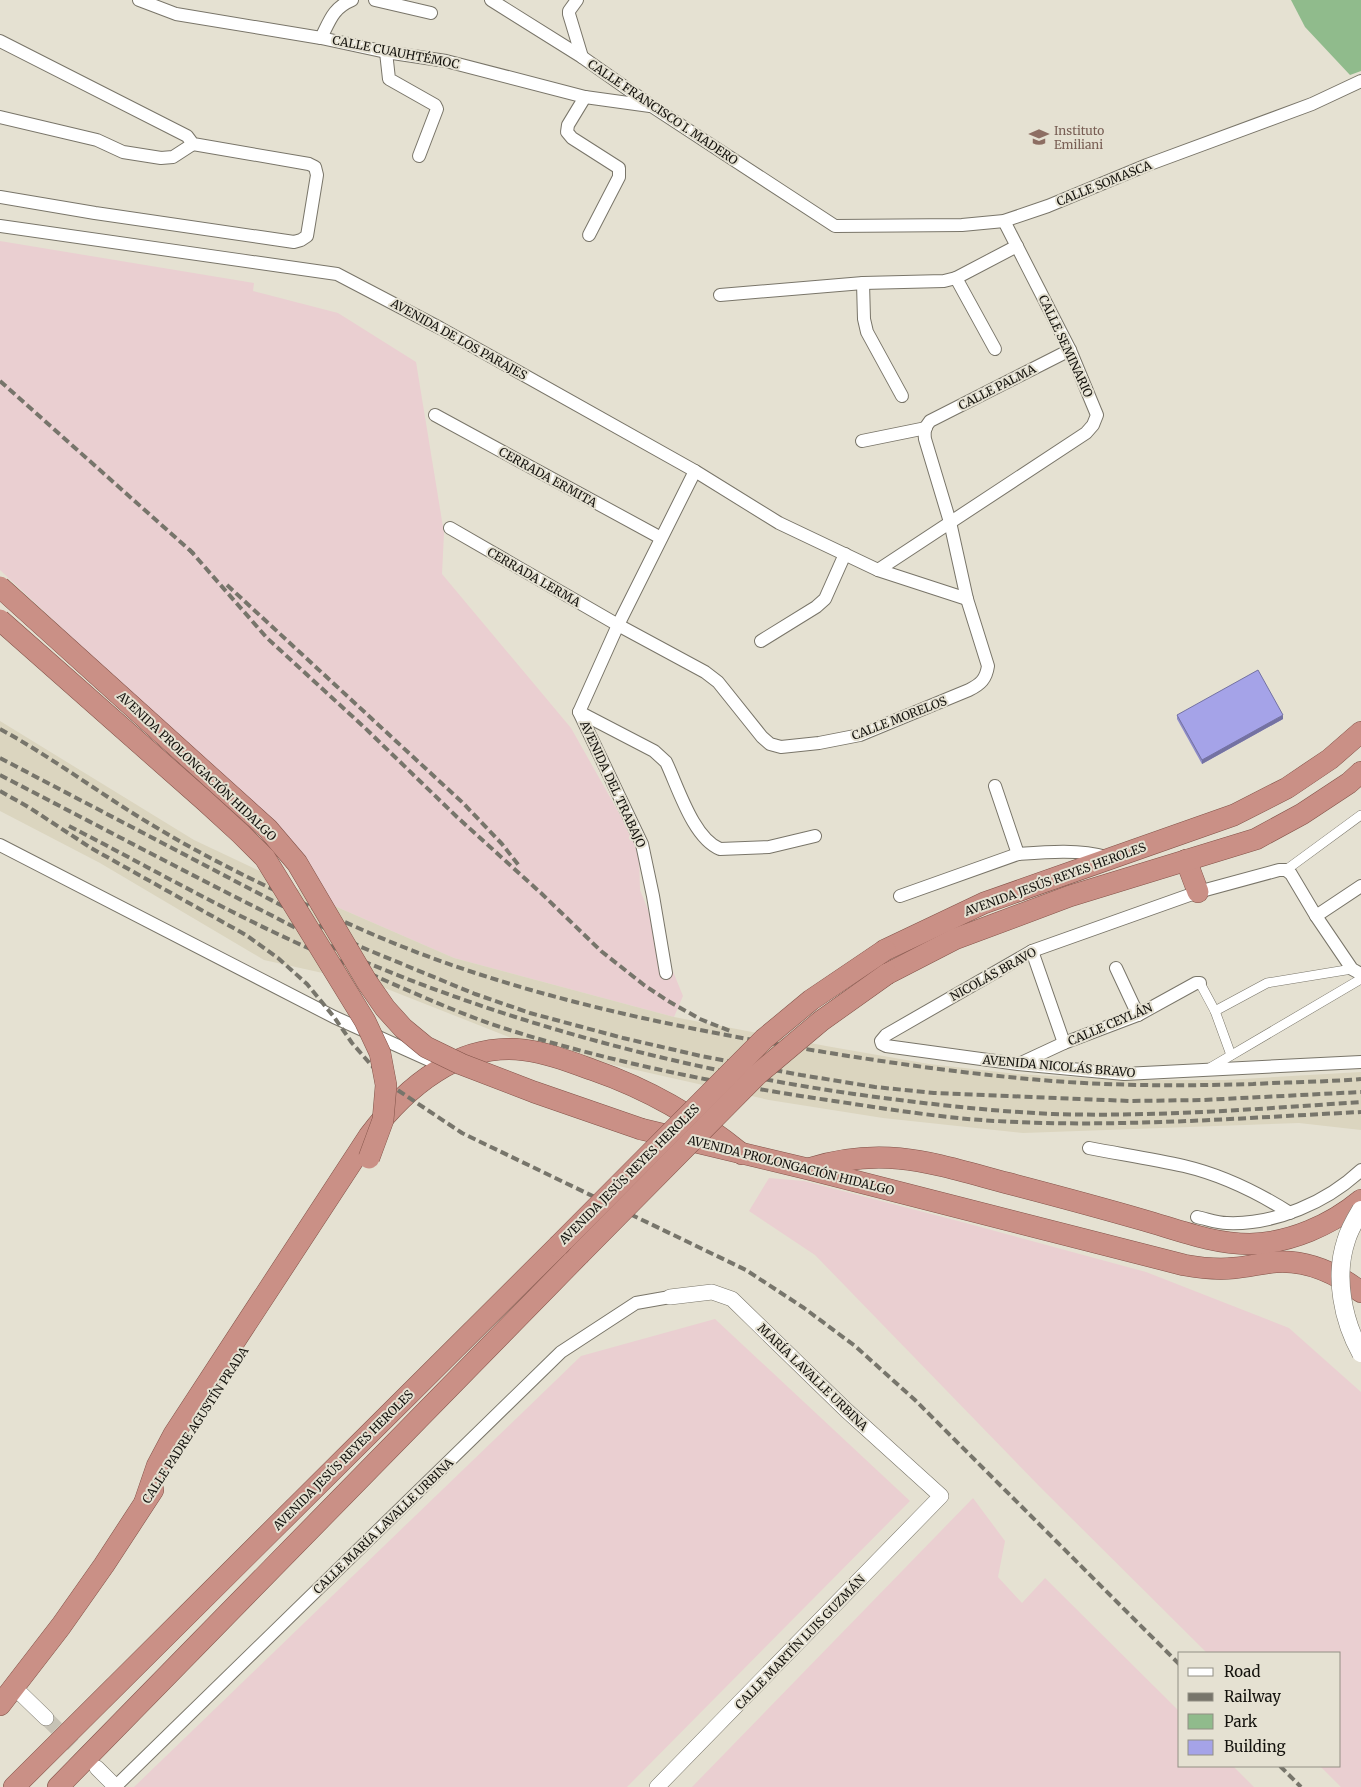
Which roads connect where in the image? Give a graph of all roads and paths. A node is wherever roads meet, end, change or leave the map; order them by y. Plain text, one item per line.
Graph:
1 (139, 0) edge
2 (352, 0) edge
3 (375, 0) edge
4 (491, 0) edge
5 (509, 0) edge
6 (577, 0) edge
7 (431, 13) dead end
8 (514, 14) junction
9 (321, 38) junction
10 (0, 41) edge
11 (386, 52) junction
12 (582, 57) junction
13 (1361, 81) edge
14 (585, 98) junction
15 (653, 107) junction
16 (0, 117) edge
17 (193, 144) junction
18 (419, 156) dead end
19 (0, 197) edge
20 (1004, 221) junction
21 (0, 226) edge
22 (835, 226) joint
23 (589, 235) dead end
24 (1017, 246) junction
25 (956, 278) junction
26 (863, 283) junction
27 (720, 295) dead end
28 (995, 349) dead end
29 (1070, 350) junction
30 (902, 396) dead end
31 (435, 415) dead end
32 (926, 428) junction
33 (862, 441) dead end
34 (695, 471) junction
35 (950, 522) junction
36 (450, 528) dead end
37 (661, 538) junction
38 (845, 554) junction
39 (878, 570) junction
40 (0, 587) edge
41 (967, 599) junction
42 (0, 620) edge
43 (618, 625) junction
44 (761, 641) dead end
45 (579, 712) junction
46 (1361, 732) edge
47 (1361, 772) edge
48 (995, 786) dead end
49 (1361, 816) edge
50 (815, 836) dead end
51 (0, 845) edge
52 (1018, 854) junction
53 (1111, 858) junction
54 (1186, 860) junction
55 (1286, 870) junction
56 (1361, 886) edge
57 (1198, 892) junction
58 (900, 896) dead end
59 (1316, 916) junction
60 (1032, 951) junction
61 (1116, 968) dead end
62 (1356, 971) edge
63 (666, 973) dead end
64 (1361, 979) edge
65 (1200, 983) joint
66 (1215, 1011) junction
67 (1138, 1014) junction
68 (881, 1041) joint
69 (1064, 1043) junction
70 (1230, 1055) junction
71 (1361, 1062) edge
72 (1018, 1064) junction
73 (443, 1066) junction
74 (1206, 1070) junction
75 (1089, 1148) dead end
76 (742, 1154) junction
77 (369, 1158) joint
78 (808, 1169) junction
79 (1359, 1174) edge
80 (1361, 1200) edge
81 (1361, 1210) edge
82 (1290, 1213) junction
83 (1197, 1217) dead end
84 (1361, 1292) edge
85 (670, 1297) joint
86 (1361, 1353) edge
87 (941, 1496) joint
88 (145, 1501) junction
89 (14, 1686) junction
90 (0, 1705) edge
91 (46, 1718) tunnel mouth
92 (97, 1768) tunnel mouth
93 (14, 1787) edge
94 (58, 1787) edge
95 (116, 1787) edge
96 (657, 1787) edge

1 - 9 street, CALLE CUAUHTÉMOC
2 - 9 street
3 - 7 street
4 - 8 street, CALLE FRANCISCO I. MADERO
5 - 8 street
6 - 12 street
8 - 12 street, CALLE FRANCISCO I. MADERO
9 - 11 street, CALLE CUAUHTÉMOC
10 - 17 street
11 - 14 street, CALLE CUAUHTÉMOC
11 - 18 street
12 - 15 street, CALLE FRANCISCO I. MADERO
13 - 20 street, CALLE SOMASCA
14 - 15 street, CALLE CUAUHTÉMOC
14 - 23 street
15 - 22 street, CALLE FRANCISCO I. MADERO
16 - 17 street
17 - 19 street
20 - 22 street, CALLE SOMASCA
20 - 24 street, CALLE SEMINARIO
21 - 34 street, AVENIDA DE LOS PARAJES
24 - 25 street
24 - 29 street, CALLE SEMINARIO
25 - 26 street
25 - 28 street
26 - 27 street
26 - 30 street
29 - 32 street, CALLE PALMA
29 - 35 street, CALLE SEMINARIO
31 - 37 street, CERRADA ERMITA
32 - 33 street
32 - 35 street
34 - 37 street, AVENIDA DEL TRABAJO
34 - 38 street, AVENIDA DE LOS PARAJES
35 - 39 street, CALLE SEMINARIO
35 - 41 street
36 - 43 street, CERRADA LERMA
37 - 43 street, AVENIDA DEL TRABAJO
38 - 39 street, AVENIDA DE LOS PARAJES
38 - 44 street
39 - 41 street
40 - 76 highway, AVENIDA PROLONGACIÓN HIDALGO, bridge
41 - 43 street, CALLE MORELOS
42 - 77 highway, AVENIDA PROLONGACIÓN HIDALGO, bridge
43 - 45 street, AVENIDA DEL TRABAJO
45 - 50 street
45 - 63 street, AVENIDA DEL TRABAJO
46 - 53 highway, AVENIDA JESÚS REYES HEROLES
47 - 54 highway, AVENIDA JESÚS REYES HEROLES
48 - 52 street
49 - 55 street
51 - 73 street
52 - 53 street
52 - 58 street
53 - 93 highway, AVENIDA JESÚS REYES HEROLES, bridge
54 - 57 highway
54 - 94 highway, AVENIDA JESÚS REYES HEROLES, bridge
55 - 57 street, NICOLÁS BRAVO
55 - 59 street
56 - 59 street
57 - 60 street, NICOLÁS BRAVO
59 - 62 street
60 - 68 street, NICOLÁS BRAVO
60 - 69 street
61 - 67 street
62 - 66 street
64 - 70 street
65 - 66 street
65 - 67 street, CALLE CEYLÁN
66 - 70 street
67 - 69 street, CALLE CEYLÁN
68 - 72 street, AVENIDA NICOLÁS BRAVO
69 - 72 street, CALLE CEYLÁN
70 - 74 street
71 - 74 street, AVENIDA NICOLÁS BRAVO
72 - 74 street, AVENIDA NICOLÁS BRAVO
73 - 76 highway
73 - 88 highway
75 - 82 street
76 - 78 highway, AVENIDA PROLONGACIÓN HIDALGO
77 - 88 highway, CALLE PADRE AGUSTÍN PRADA
78 - 80 highway
78 - 84 highway, AVENIDA PROLONGACIÓN HIDALGO
79 - 82 street
81 - 86 main road, bridge
82 - 83 street
85 - 87 street, MARÍA LAVALLE URBINA
85 - 95 street, CALLE MARÍA LAVALLE URBINA
87 - 96 street, CALLE MARTÍN LUIS GUZMÁN
88 - 89 highway, CALLE PADRE AGUSTÍN PRADA
89 - 90 highway, CALLE PADRE AGUSTÍN PRADA
89 - 91 street
92 - 95 street

